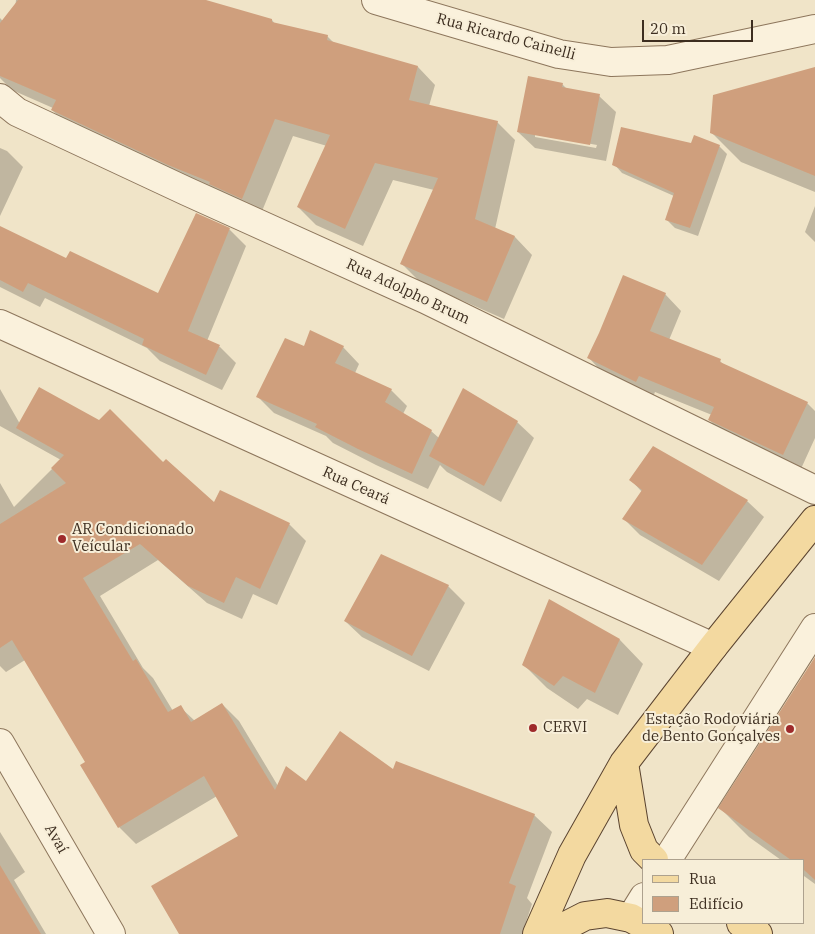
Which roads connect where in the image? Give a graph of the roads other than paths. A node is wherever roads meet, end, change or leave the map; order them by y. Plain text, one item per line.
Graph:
1 (376, 0) edge
2 (815, 29) edge
3 (0, 98) edge
4 (0, 324) edge
5 (815, 490) edge
6 (815, 520) edge
7 (815, 628) edge
8 (713, 647) junction
9 (0, 743) edge
10 (624, 762) junction
11 (653, 859) edge
12 (668, 859) edge
13 (637, 908) edge
14 (651, 924) edge
15 (743, 924) edge
16 (111, 934) edge
17 (537, 934) edge
18 (550, 934) edge
19 (659, 934) edge
20 (758, 934) edge

1 - 2 street, Rua Ricardo Cainelli
3 - 5 street, Rua Adolpho Brum
4 - 8 street, Rua Ceará
6 - 8 main road
7 - 12 street
8 - 10 main road
9 - 16 street, Avaí
10 - 11 main road
10 - 17 main road
13 - 18 main road
14 - 19 main road
15 - 20 main road

